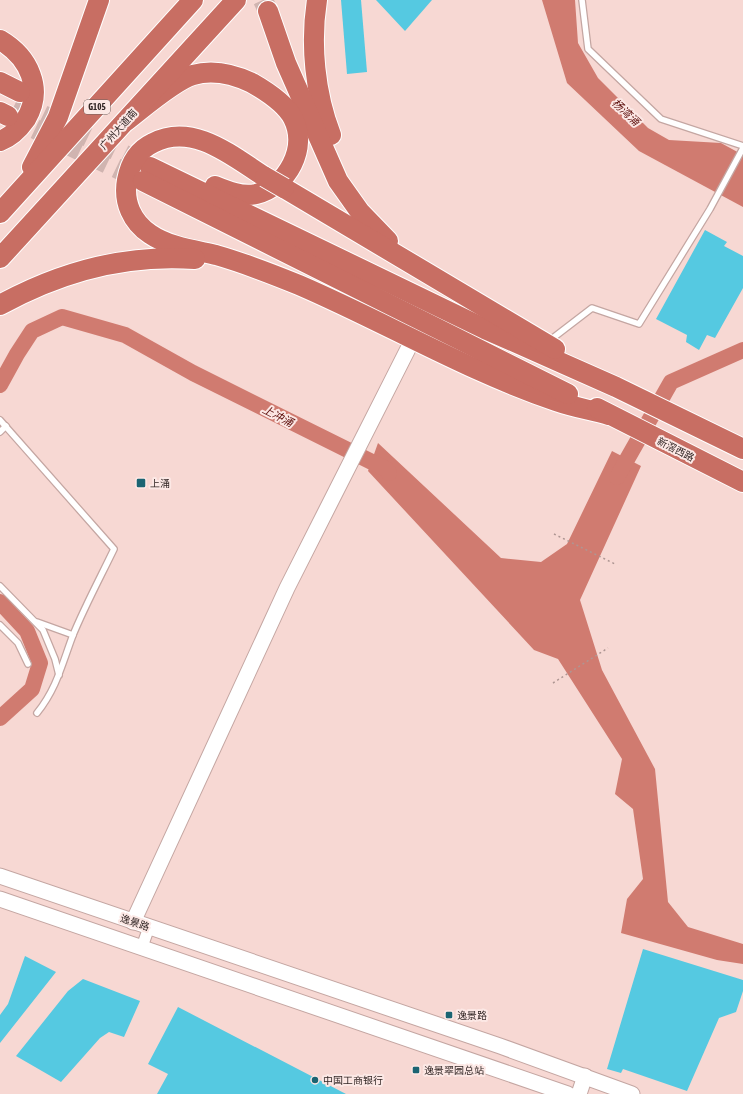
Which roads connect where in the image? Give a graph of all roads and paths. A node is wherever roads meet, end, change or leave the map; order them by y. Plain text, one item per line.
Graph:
1 (99, 0) edge
2 (193, 0) edge
3 (236, 0) edge
4 (317, 0) edge
5 (582, 0) edge
6 (268, 11) tunnel mouth
7 (0, 40) edge
8 (0, 82) edge
9 (9, 103) tunnel mouth
10 (126, 121) junction
11 (0, 141) edge
12 (743, 147) edge
13 (149, 168) junction
14 (14, 197) junction
15 (0, 213) edge
16 (0, 258) edge
17 (269, 273) junction
18 (467, 296) junction
19 (0, 305) edge
20 (413, 339) junction
21 (546, 344) junction
22 (616, 387) junction
23 (609, 415) junction
24 (0, 420) edge
25 (6, 426) junction
26 (0, 432) edge
27 (743, 449) edge
28 (743, 482) edge
29 (554, 534) dead end
30 (616, 564) dead end
31 (0, 586) edge
32 (35, 621) junction
33 (0, 625) edge
34 (73, 635) junction
35 (608, 648) dead end
36 (28, 664) dead end
37 (59, 676) junction
38 (553, 683) dead end
39 (37, 713) dead end
40 (0, 876) edge
41 (0, 899) edge
42 (133, 922) junction
43 (149, 927) junction
44 (142, 946) junction
45 (585, 1076) junction
46 (568, 1094) edge
47 (579, 1094) edge
48 (632, 1094) edge

1 - 14 highway
2 - 14 highway, G105
3 - 10 highway, 广州大道南
4 - 18 highway
5 - 12 lane
6 - 18 highway
7 - 11 highway
8 - 9 highway
10 - 13 highway
10 - 16 highway, 广州大道南
12 - 21 lane
13 - 22 highway
13 - 23 highway
14 - 15 highway, G105
17 - 18 highway, bridge
17 - 19 highway
17 - 20 highway
18 - 21 highway
20 - 23 highway
20 - 42 main road
21 - 22 highway
22 - 27 highway
23 - 28 highway, 新滘西路
24 - 25 lane
25 - 26 lane
25 - 34 lane
29 - 30 path
31 - 32 lane
32 - 34 lane
32 - 37 lane
33 - 36 lane
34 - 37 lane
35 - 38 path
37 - 39 lane
40 - 42 main road, 逸景路
41 - 44 main road, 逸景路
42 - 43 main road, 逸景路
43 - 44 street
43 - 45 main road, 逸景路
44 - 46 main road, 逸景路
45 - 47 main road
45 - 48 main road, 逸景路

